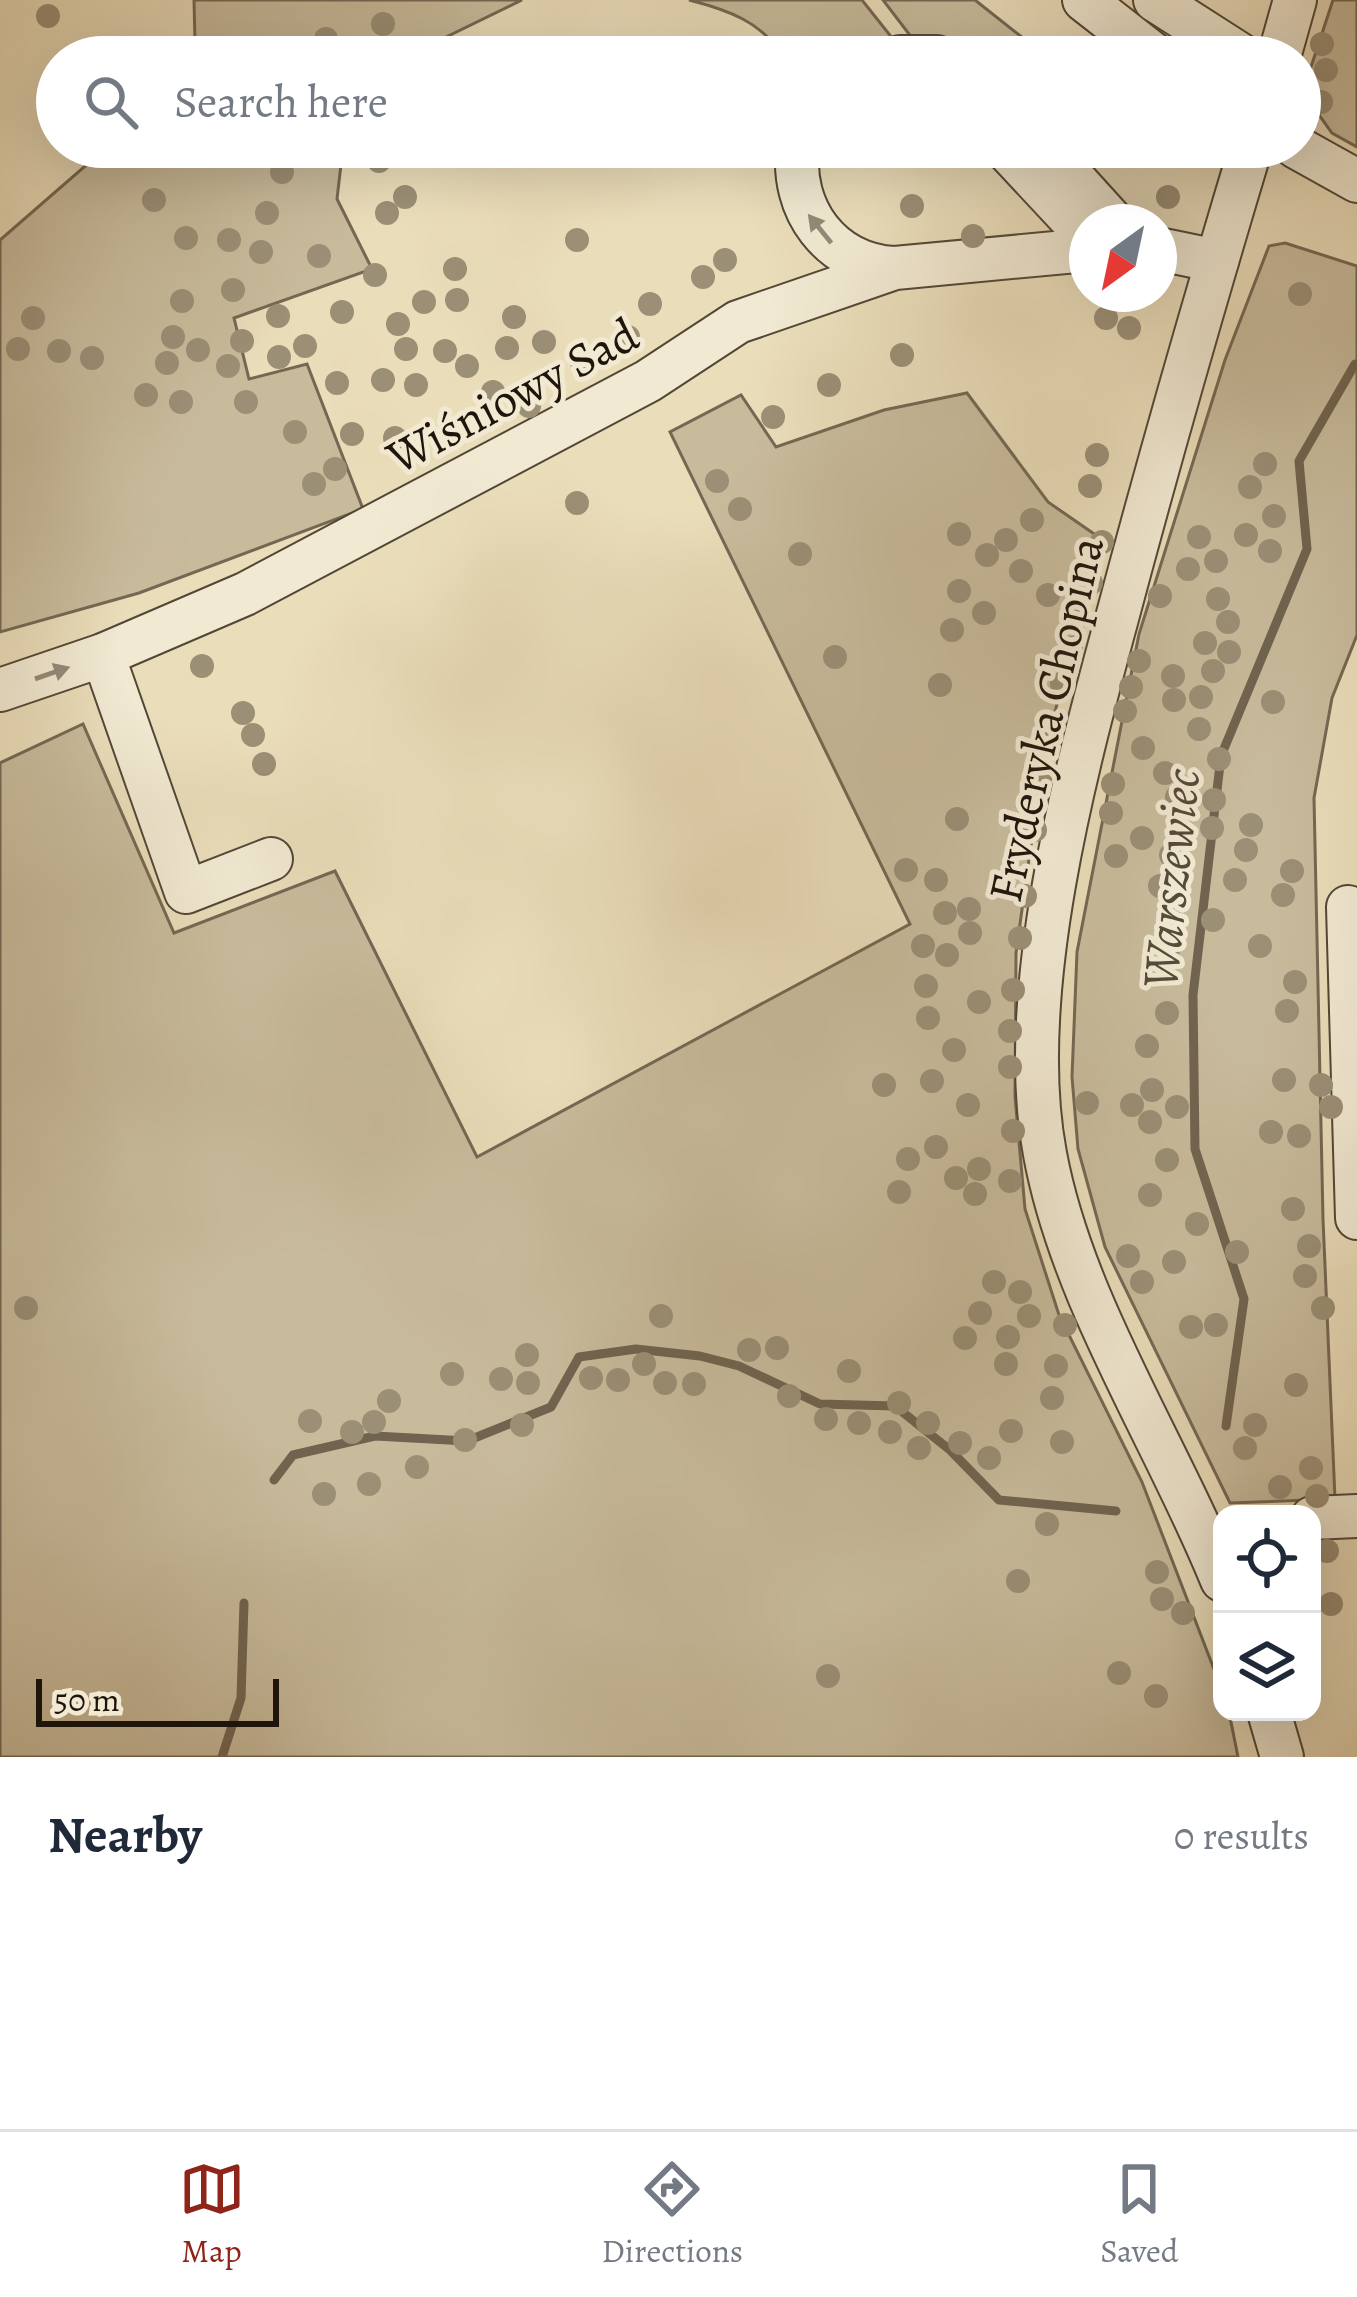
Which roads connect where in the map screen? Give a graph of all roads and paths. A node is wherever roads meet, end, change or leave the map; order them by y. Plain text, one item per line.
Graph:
1 (1084, 0) edge
2 (1155, 0) edge
3 (1295, 0) edge
4 (1129, 36) edge
5 (1211, 36) edge
6 (1285, 36) edge
7 (1321, 161) edge
8 (798, 168) edge
9 (1024, 168) edge
10 (1064, 168) edge
11 (1245, 168) edge
12 (1357, 181) edge
13 (1097, 204) edge
14 (1069, 217) edge
15 (1069, 252) edge
16 (1177, 253) edge
17 (1217, 261) junction
18 (895, 268) junction
19 (103, 655) junction
20 (0, 690) edge
21 (271, 859) dead end
22 (1351, 929) edge
23 (1357, 1218) edge
24 (1321, 1520) edge
25 (1211, 1523) edge
26 (1356, 1526) edge
27 (1272, 1721) edge
28 (1282, 1757) edge

1 - 4 street
2 - 5 street
3 - 6 street
7 - 12 street
18 -> 8 street
9 - 14 street
10 - 13 street
11 - 17 street, Fryderyka Chopina
15 - 18 street, Wiśniowy Sad
16 - 17 street
17 - 25 street, Fryderyka Chopina
18 - 19 street, Wiśniowy Sad
20 -> 19 street, Wiśniowy Sad
19 - 21 street
22 - 23 street
24 - 26 street
27 - 28 street

